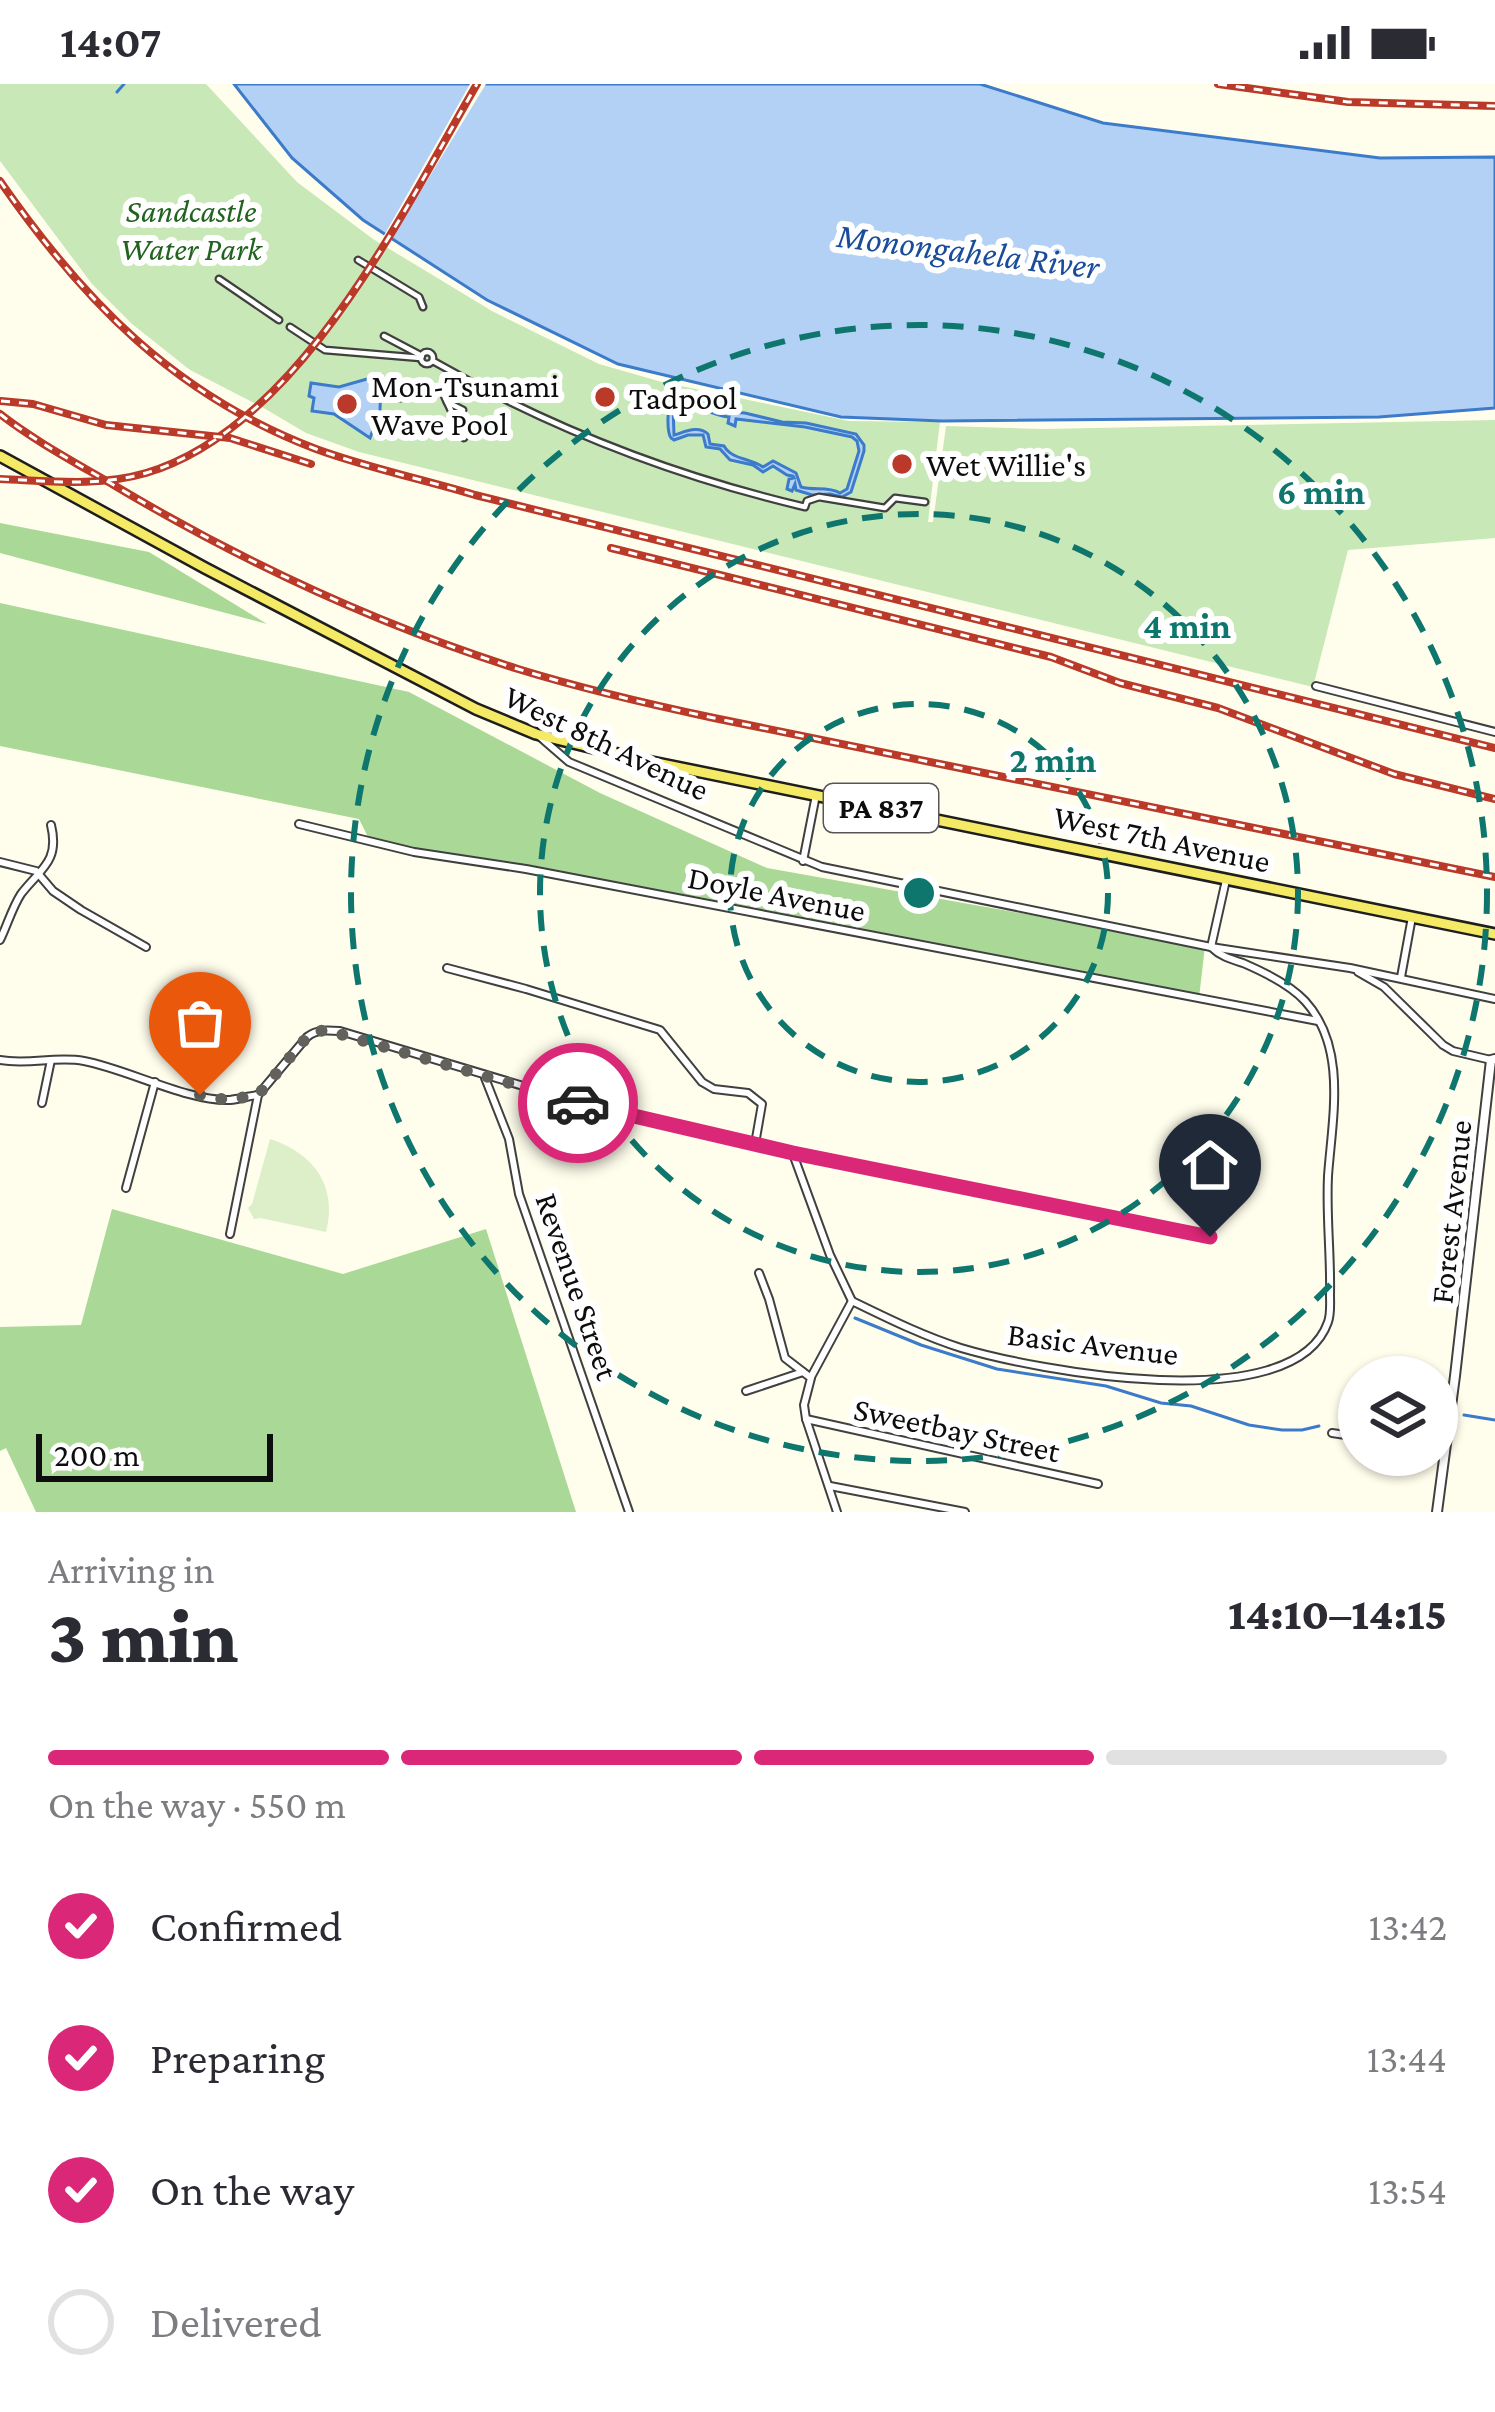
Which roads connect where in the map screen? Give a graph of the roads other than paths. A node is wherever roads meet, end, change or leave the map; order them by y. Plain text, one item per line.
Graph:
1 (358, 260) dead end
2 (219, 279) dead end
3 (423, 307) dead end
4 (279, 320) dead end
5 (290, 327) dead end
6 (384, 336) dead end
7 (396, 343) junction
8 (394, 357) junction
9 (421, 357) junction
10 (470, 382) junction
11 (441, 389) junction
12 (385, 397) dead end
13 (447, 402) junction
14 (463, 410) dead end
15 (464, 438) dead end
16 (0, 458) edge
17 (925, 502) dead end
18 (1316, 686) dead end
19 (1495, 732) edge
20 (536, 734) junction
21 (816, 795) junction
22 (299, 824) dead end
23 (51, 825) dead end
24 (803, 861) junction
25 (0, 862) edge
26 (41, 874) junction
27 (1226, 878) junction
28 (1412, 917) junction
29 (1495, 934) edge
30 (0, 940) edge
31 (146, 947) dead end
32 (1211, 947) junction
33 (447, 968) dead end
34 (1350, 968) junction
35 (1400, 977) junction
36 (1495, 999) edge
37 (1318, 1021) junction
38 (1493, 1059) edge
39 (0, 1060) edge
40 (51, 1060) junction
41 (484, 1076) junction
42 (155, 1082) junction
43 (258, 1095) junction
44 (42, 1103) dead end
45 (755, 1144) junction
46 (793, 1153) junction
47 (127, 1188) dead end
48 (230, 1234) dead end
49 (1210, 1237) dead end
50 (759, 1273) dead end
51 (852, 1301) junction
52 (1457, 1356) edge
53 (807, 1375) junction
54 (746, 1391) dead end
55 (806, 1419) junction
56 (1332, 1433) dead end
57 (1338, 1434) edge
58 (1439, 1476) edge
59 (1098, 1484) dead end
60 (830, 1486) junction
61 (628, 1512) edge
62 (837, 1512) edge
63 (965, 1512) edge
64 (1437, 1512) edge

1 - 3 street
2 - 4 street
5 - 8 street
6 - 7 street
7 - 8 street
7 - 9 street
8 - 9 street
9 - 10 street
10 - 11 street
10 - 17 street
11 - 12 street
11 - 13 street
13 - 14 street
13 - 15 street
16 - 20 main road, West 8th Avenue / PA 837
18 - 19 street
20 - 21 main road, West 7th Avenue / PA 837
20 - 24 street, West 8th Avenue
21 - 24 street
21 - 27 main road, West 7th Avenue / PA 837
22 - 37 street, Doyle Avenue
23 - 26 street
24 - 32 street, West 8th Avenue
25 - 26 street
26 - 30 street
26 - 31 street
27 - 28 main road, West 7th Avenue / PA 837
27 - 32 street
28 - 29 main road, West 7th Avenue / PA 837
28 - 35 street
32 - 34 street, West 8th Avenue
32 - 37 street
33 - 45 street
34 - 35 street, West 8th Avenue
34 - 38 street
35 - 36 street, West 8th Avenue
37 - 51 street, Basic Avenue
38 - 52 street, Forest Avenue
39 - 40 street
40 - 42 street
40 - 44 street
41 - 43 street
41 - 45 street
41 - 61 street, Revenue Street
42 - 43 street
42 - 47 street
43 - 48 street
45 - 46 street
46 - 49 street
46 - 51 street
50 - 53 street
51 - 53 street
53 - 54 street
53 - 55 street
55 - 59 street, Sweetbay Street
55 - 60 street
56 - 57 street
58 - 64 street, Forest Avenue
60 - 62 street
60 - 63 street

